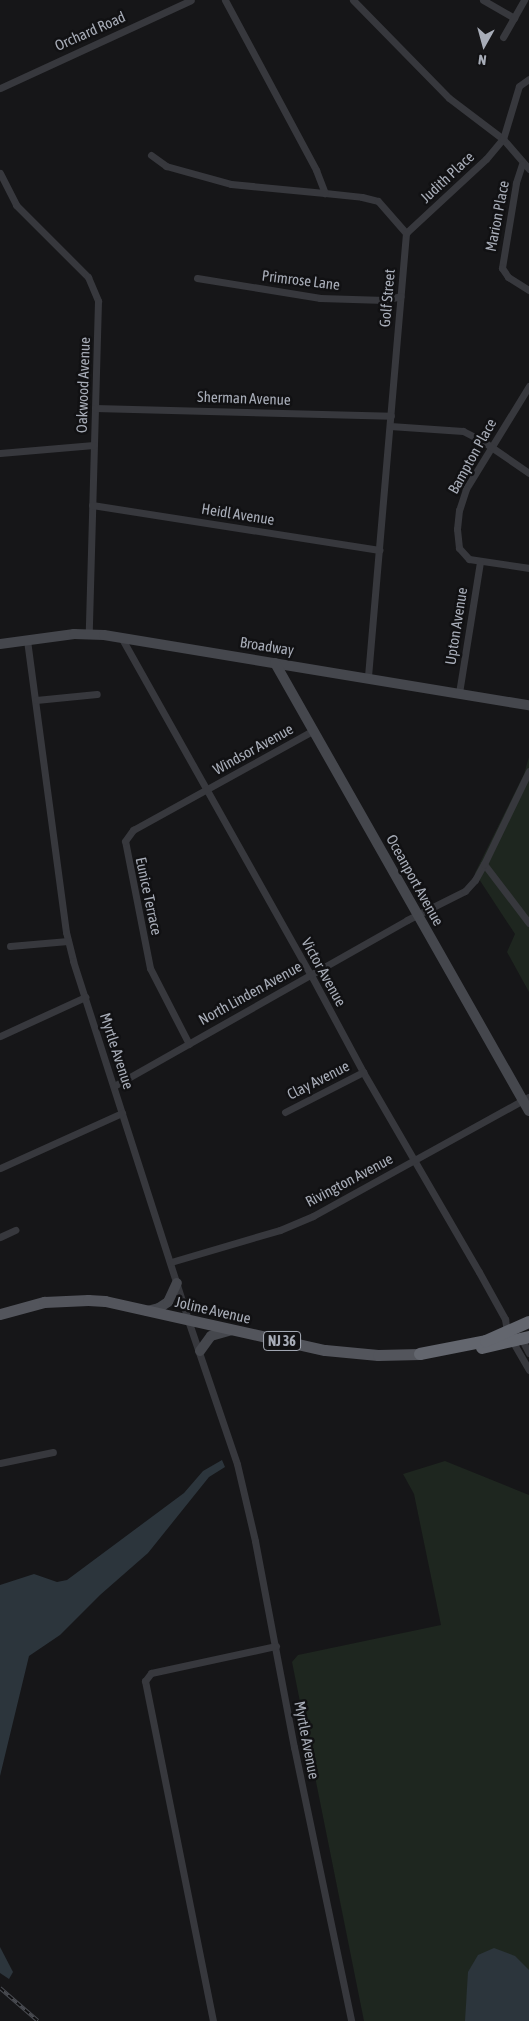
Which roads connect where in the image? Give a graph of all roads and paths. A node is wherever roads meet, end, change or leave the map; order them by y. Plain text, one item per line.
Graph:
1 (191, 0) edge
2 (224, 0) edge
3 (353, 0) edge
4 (483, 0) edge
5 (524, 0) edge
6 (514, 18) junction
7 (503, 37) dead end
8 (529, 78) edge
9 (0, 88) edge
10 (503, 139) junction
11 (151, 155) dead end
12 (522, 164) junction
13 (529, 169) edge
14 (0, 174) edge
15 (325, 193) junction
16 (406, 233) junction
17 (197, 278) dead end
18 (529, 290) edge
19 (401, 296) junction
20 (529, 386) edge
21 (95, 408) junction
22 (391, 416) junction
23 (390, 426) junction
24 (94, 446) junction
25 (491, 448) junction
26 (0, 452) edge
27 (529, 473) edge
28 (92, 505) junction
29 (380, 550) junction
30 (480, 562) junction
31 (529, 568) edge
32 (89, 633) junction
33 (121, 637) junction
34 (27, 640) junction
35 (0, 644) edge
36 (275, 662) junction
37 (368, 678) junction
38 (459, 693) junction
39 (96, 694) dead end
40 (36, 700) junction
41 (529, 705) edge
42 (312, 731) junction
43 (529, 771) edge
44 (206, 791) junction
45 (484, 864) junction
46 (418, 915) junction
47 (529, 924) edge
48 (68, 941) junction
49 (10, 946) dead end
50 (311, 975) junction
51 (85, 998) junction
52 (0, 1036) edge
53 (189, 1044) junction
54 (363, 1072) junction
55 (114, 1086) junction
56 (526, 1098) edge
57 (529, 1111) edge
58 (286, 1112) dead end
59 (122, 1113) junction
60 (416, 1160) junction
61 (0, 1168) edge
62 (15, 1230) dead end
63 (0, 1237) edge
64 (171, 1262) junction
65 (177, 1283) junction
66 (147, 1311) junction
67 (0, 1314) edge
68 (188, 1320) junction
69 (529, 1322) edge
70 (232, 1330) junction
71 (515, 1333) edge
72 (200, 1351) junction
73 (529, 1352) edge
74 (420, 1354) joint
75 (529, 1370) edge
76 (53, 1452) dead end
77 (0, 1463) edge
78 (276, 1646) junction
79 (213, 2021) edge
80 (351, 2021) edge

1 - 9 street, Orchard Road
2 - 15 street
3 - 10 street
4 - 6 street
5 - 6 street
6 - 7 street
8 - 10 street
10 - 12 street
10 - 16 street, Judith Place
11 - 15 street
12 - 13 street
12 - 18 street, Marion Place
14 - 21 street, Oakwood Avenue
15 - 16 street
16 - 19 street, Golf Street
17 - 19 street, Primrose Lane
19 - 22 street, Golf Street
20 - 25 street, Bampton Place
21 - 22 street, Sherman Avenue
21 - 24 street, Oakwood Avenue
22 - 23 street, Golf Street
23 - 25 street
23 - 29 street, Golf Street
24 - 26 street
24 - 28 street, Oakwood Avenue
25 - 27 street
25 - 30 street, Bampton Place
28 - 29 street, Heidl Avenue
28 - 32 street, Oakwood Avenue
29 - 37 street, Golf Street
30 - 31 street
30 - 38 street, Upton Avenue
32 - 33 street, Broadway
32 - 34 street, Broadway
33 - 36 street, Broadway
33 - 44 street, Victor Avenue
34 - 35 street, Broadway
34 - 40 street, Myrtle Avenue
36 - 37 street, Broadway
36 - 42 street, Oceanport Avenue
37 - 38 street, Broadway
38 - 41 street, Broadway
39 - 40 street
40 - 48 street, Myrtle Avenue
42 - 44 street, Windsor Avenue
42 - 46 street, Oceanport Avenue
43 - 45 street, North Linden Avenue
44 - 50 street, Victor Avenue
44 - 53 street, Eunice Terrace
45 - 46 street, North Linden Avenue
45 - 47 street
46 - 50 street, North Linden Avenue
46 - 56 street, Oceanport Avenue
48 - 49 street
48 - 51 street, Myrtle Avenue
50 - 53 street, North Linden Avenue
50 - 54 street, Victor Avenue
51 - 52 street
51 - 55 street, Myrtle Avenue
53 - 55 street, North Linden Avenue
54 - 58 street, Clay Avenue
54 - 60 street, Victor Avenue
55 - 59 street, Myrtle Avenue
56 - 57 street, Oceanport Avenue
56 - 60 street, Rivington Avenue
59 - 61 street
59 - 64 street, Myrtle Avenue
60 - 64 street, Rivington Avenue
60 - 71 street, Victor Avenue
62 - 63 street
64 - 65 street, Myrtle Avenue
65 - 66 street
65 - 68 street, Myrtle Avenue
66 - 67 main road, Joline Avenue / NJ 36
66 - 68 main road, Joline Avenue / NJ 36
68 - 70 main road, Joline Avenue / NJ 36
68 - 72 street, Myrtle Avenue
69 - 71 highway, NJ 36
70 - 72 street
70 - 74 main road, Joline Avenue / NJ 36
71 - 73 street, Victor Avenue
71 - 74 highway, NJ 36
71 - 75 street, Victor Avenue
72 - 78 street, Myrtle Avenue
76 - 77 street
78 - 79 street
78 - 80 street, Myrtle Avenue

